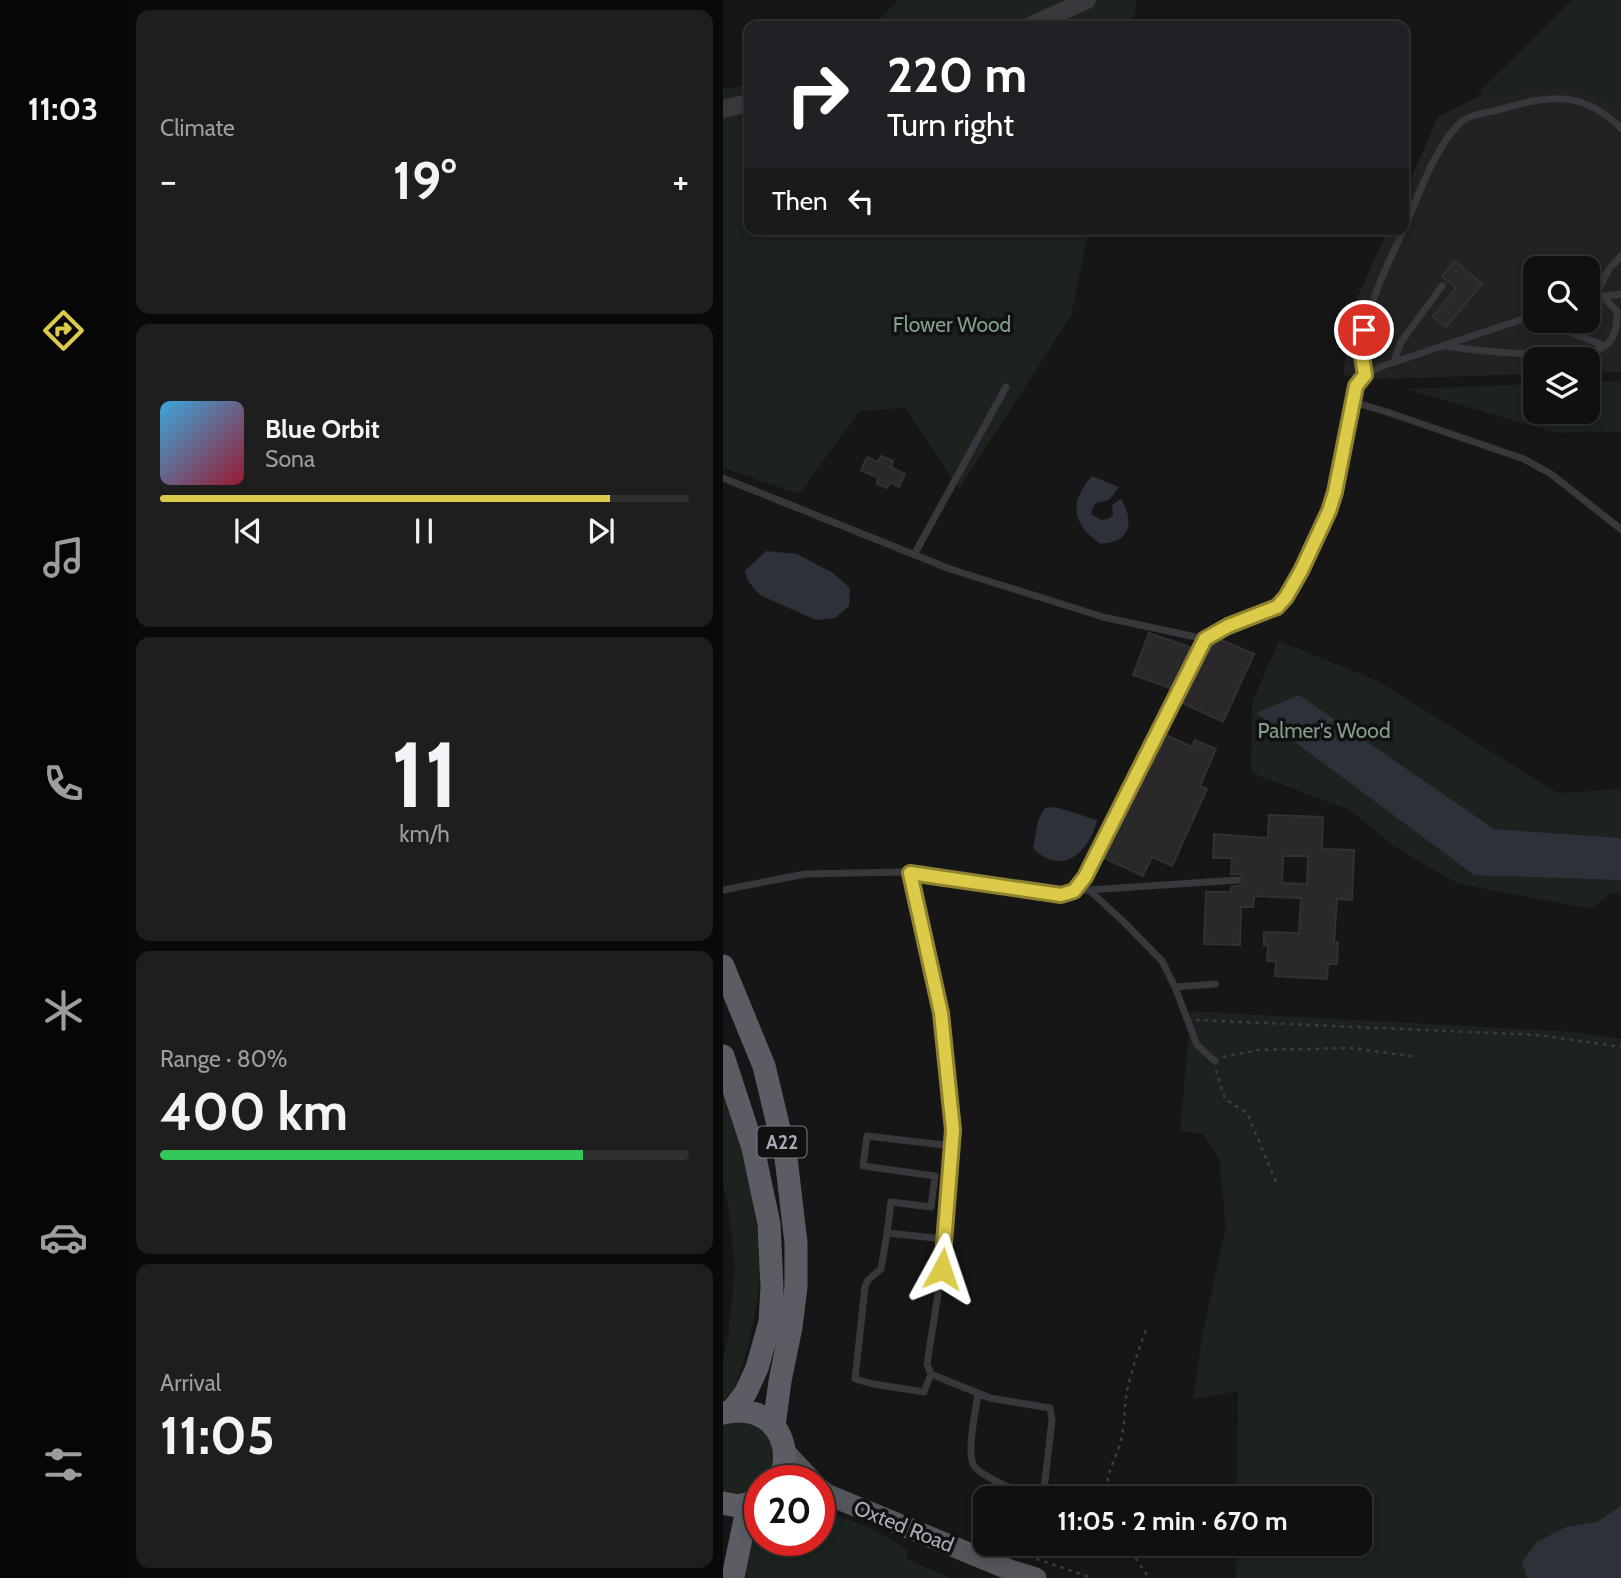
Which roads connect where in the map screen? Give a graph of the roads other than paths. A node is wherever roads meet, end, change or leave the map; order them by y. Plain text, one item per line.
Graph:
1 (1088, 0) edge
2 (1041, 21) edge
3 (744, 104) edge
4 (723, 109) edge
5 (1621, 129) edge
6 (1409, 218) edge
7 (1401, 235) edge
8 (1621, 255) edge
9 (1442, 286) dead end
10 (1600, 288) edge
11 (1621, 294) edge
12 (1600, 297) edge
13 (1600, 301) edge
14 (1523, 321) edge
15 (1572, 333) edge
16 (1444, 346) junction
17 (1605, 346) junction
18 (1394, 362) junction
19 (1365, 375) junction
20 (1006, 387) dead end
21 (1352, 402) junction
22 (723, 478) edge
23 (1621, 530) edge
24 (914, 555) junction
25 (1205, 639) junction
26 (910, 873) junction
27 (1238, 880) dead end
28 (723, 890) edge
29 (1089, 890) junction
30 (1074, 891) junction
31 (723, 966) edge
32 (1215, 984) dead end
33 (1175, 987) junction
34 (723, 1055) edge
35 (1215, 1061) road end
36 (952, 1146) junction
37 (887, 1233) junction
38 (944, 1240) junction
39 (931, 1374) junction
40 (978, 1394) junction
41 (727, 1412) edge
42 (774, 1426) junction
43 (785, 1452) junction
44 (784, 1465) edge
45 (797, 1465) edge
46 (1006, 1486) edge
47 (1044, 1486) edge
48 (835, 1496) edge
49 (723, 1503) edge
50 (744, 1505) edge
51 (723, 1539) edge
52 (744, 1539) edge
53 (1028, 1576) edge
54 (733, 1578) edge

1 - 2 street
3 - 4 street
5 - 6 lane
7 - 19 lane
8 - 10 lane
9 - 18 lane
11 - 12 lane
13 - 17 lane
14 - 16 lane
15 - 17 lane
16 - 17 lane
16 - 18 lane
18 - 19 lane
19 - 21 lane
20 - 24 lane
21 - 23 lane
21 - 25 lane
22 - 24 lane
24 - 25 lane
25 - 30 lane
26 - 28 lane
26 - 30 lane
26 - 36 lane
27 - 29 lane
29 - 30 lane
29 - 33 lane
31 - 42 highway, A22
32 - 33 lane
33 - 35 lane
34 - 41 highway, A22
36 - 37 lane
36 - 38 lane
37 - 38 lane
37 - 39 lane
38 - 39 lane
39 - 40 lane
40 - 46 lane
40 - 47 lane
41 - 42 highway
42 - 43 highway
43 - 44 highway
43 - 45 main road, Oxted Road
48 - 53 main road, Oxted Road
49 - 50 highway
51 - 54 highway
52 - 54 highway

